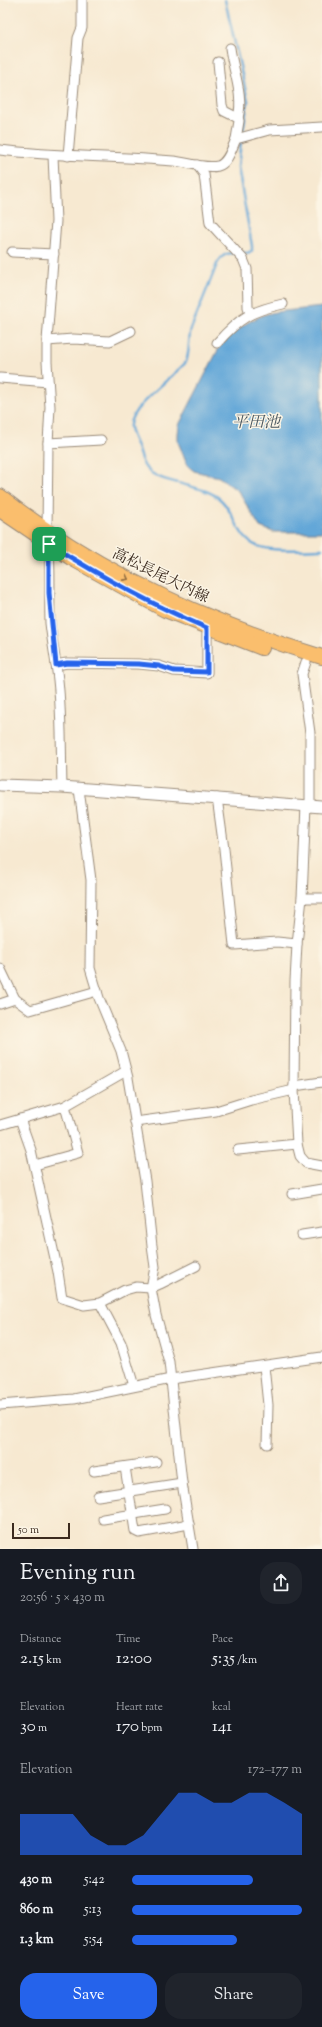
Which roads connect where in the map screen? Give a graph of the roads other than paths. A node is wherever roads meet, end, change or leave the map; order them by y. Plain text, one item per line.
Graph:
1 (82, 0) edge
2 (230, 48) dead end
3 (232, 62) junction
4 (238, 118) junction
5 (322, 127) edge
6 (239, 138) junction
7 (0, 150) edge
8 (53, 156) junction
9 (68, 156) junction
10 (197, 165) junction
11 (12, 252) dead end
12 (54, 254) junction
13 (283, 304) dead end
14 (250, 313) junction
15 (131, 331) dead end
16 (47, 341) junction
17 (217, 343) dead end
18 (0, 378) edge
19 (48, 382) junction
20 (101, 440) dead end
21 (48, 443) junction
22 (0, 496) edge
23 (0, 510) edge
24 (48, 538) junction
25 (207, 628) junction
26 (322, 657) edge
27 (306, 662) junction
28 (56, 665) junction
29 (322, 667) edge
30 (0, 785) edge
31 (62, 787) junction
32 (79, 789) junction
33 (217, 798) junction
34 (308, 806) junction
35 (322, 806) edge
36 (302, 898) junction
37 (322, 898) edge
38 (297, 944) junction
39 (0, 968) edge
40 (97, 991) junction
41 (15, 999) junction
42 (0, 1004) edge
43 (126, 1071) junction
44 (322, 1082) edge
45 (294, 1088) junction
46 (65, 1106) junction
47 (20, 1119) junction
48 (135, 1122) junction
49 (0, 1125) edge
50 (297, 1144) junction
51 (238, 1150) dead end
52 (35, 1165) junction
53 (322, 1166) edge
54 (322, 1189) edge
55 (292, 1194) dead end
56 (322, 1232) edge
57 (302, 1234) dead end
58 (196, 1266) dead end
59 (151, 1288) junction
60 (100, 1303) junction
61 (322, 1357) edge
62 (264, 1366) junction
63 (171, 1379) junction
64 (134, 1386) junction
65 (0, 1405) edge
66 (267, 1444) dead end
67 (156, 1462) dead end
68 (125, 1466) junction
69 (94, 1471) dead end
70 (182, 1483) junction
71 (129, 1491) junction
72 (98, 1496) dead end
73 (165, 1509) dead end
74 (132, 1514) junction
75 (102, 1519) dead end
76 (189, 1524) junction
77 (193, 1549) edge

1 - 9 street
2 - 3 street
3 - 4 street
3 - 4 street
4 - 6 street
5 - 6 street
6 - 10 street
7 - 8 street
8 - 9 street
8 - 12 street
9 - 10 street
10 - 14 street
11 - 12 street
12 - 16 street
13 - 14 street
14 - 17 street
15 - 16 street
16 - 19 street
18 - 19 street
19 - 21 street
20 - 21 street
21 - 24 street
22 - 24 main road, 高松長尾大内線
23 - 24 main road, 高松長尾大内線
24 - 25 main road, 高松長尾大内線
24 -> 26 main road, 高松長尾大内線
24 - 28 street
25 - 27 main road, 高松長尾大内線
25 - 28 street
27 - 29 main road, 高松長尾大内線
27 - 34 street
28 - 31 street
30 - 31 street
31 - 32 street
32 - 33 street
32 - 40 street
33 - 34 street
33 - 38 street
34 - 35 street
34 - 36 street
36 - 37 street
36 - 38 street
38 - 45 street
39 - 41 street
40 - 41 street
40 - 43 street
41 - 42 street
43 - 46 street
43 - 48 street
44 - 45 street
45 - 48 street
45 - 50 street
46 - 47 street
46 - 52 street
47 - 49 street
47 - 52 street
48 - 59 street
50 - 51 street
50 - 53 street
52 - 60 street
54 - 55 street
56 - 57 street
58 - 59 street
59 - 60 street
59 - 63 street
60 - 64 street
61 - 62 street
62 - 63 street
62 - 66 street
63 - 64 street
63 - 70 street
64 - 65 street
67 - 68 street
68 - 69 street
68 - 71 street
70 - 71 street
70 - 76 street
71 - 72 street
71 - 74 street
73 - 74 street
74 - 75 street
74 - 76 street
76 - 77 street

